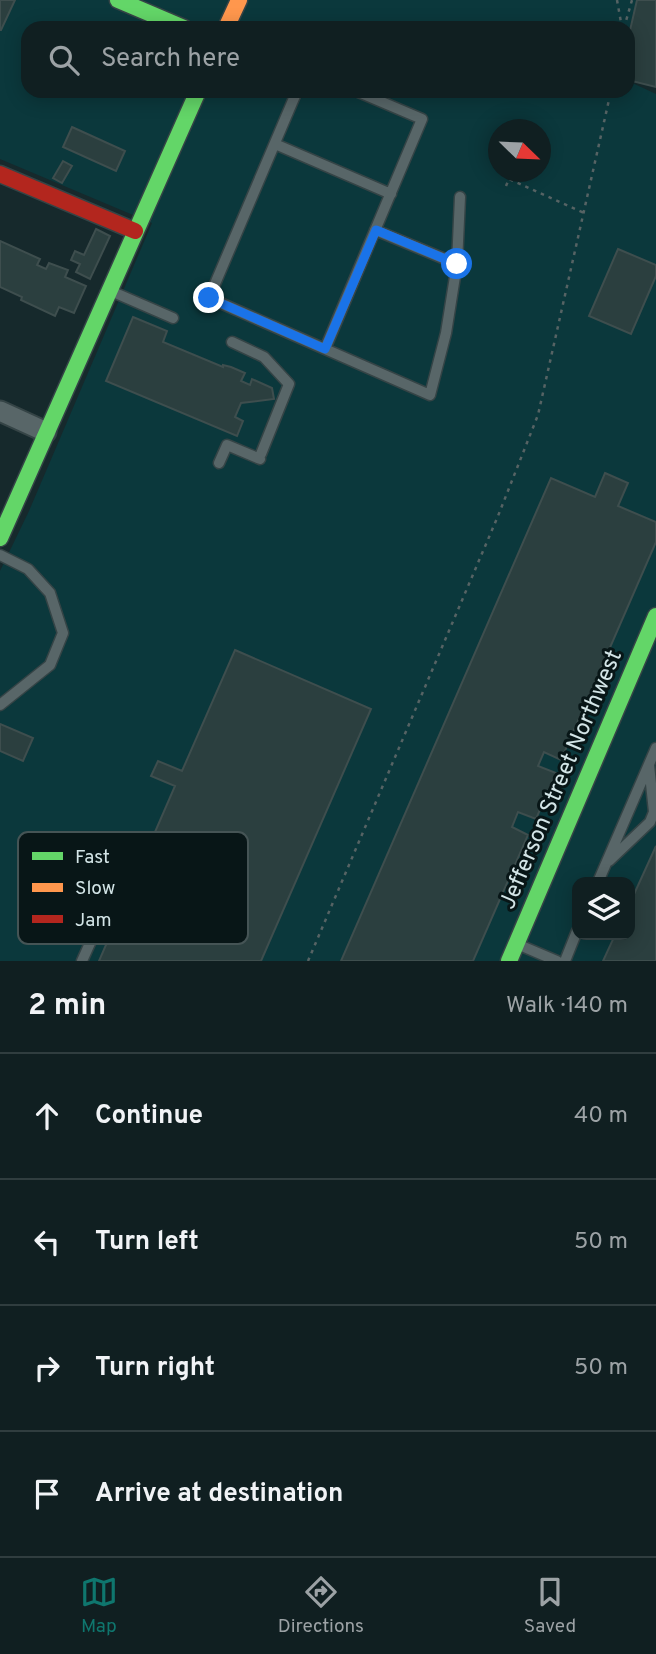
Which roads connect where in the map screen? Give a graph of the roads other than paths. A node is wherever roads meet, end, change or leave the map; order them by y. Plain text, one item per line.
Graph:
1 (118, 0) edge
2 (239, 0) edge
3 (168, 21) edge
4 (229, 21) edge
5 (191, 98) edge
6 (294, 98) edge
7 (372, 98) edge
8 (275, 144) junction
9 (0, 174) edge
10 (391, 194) junction
11 (460, 197) dead end
12 (376, 230) junction
13 (135, 231) junction
14 (457, 264) junction
15 (109, 290) junction
16 (173, 318) dead end
17 (232, 342) dead end
18 (325, 349) junction
19 (0, 411) edge
20 (46, 432) junction
21 (219, 463) dead end
22 (0, 538) edge
23 (0, 555) edge
24 (656, 617) edge
25 (0, 705) edge
26 (656, 748) edge
27 (649, 765) junction
28 (605, 866) junction
29 (600, 877) edge
30 (573, 940) edge
31 (90, 944) edge
32 (516, 944) junction
33 (82, 961) edge
34 (509, 961) edge
35 (557, 961) edge
36 (565, 961) edge

1 - 3 street
2 - 4 street
5 - 13 street
6 - 8 lane
7 - 10 lane
8 - 10 lane
8 - 18 lane
9 - 13 street
10 - 12 lane
11 - 14 lane
12 - 14 lane
12 - 18 lane
13 - 15 street
14 - 18 lane
15 - 16 lane
15 - 20 street
17 - 21 lane
19 - 20 street
20 - 22 street
23 - 25 lane
24 - 32 street, Jefferson Street Northwest
26 - 27 lane
27 - 28 lane
27 - 28 lane
28 - 29 lane
30 - 36 lane
31 - 33 lane
32 - 34 street, Jefferson Street Northwest
32 - 35 lane

